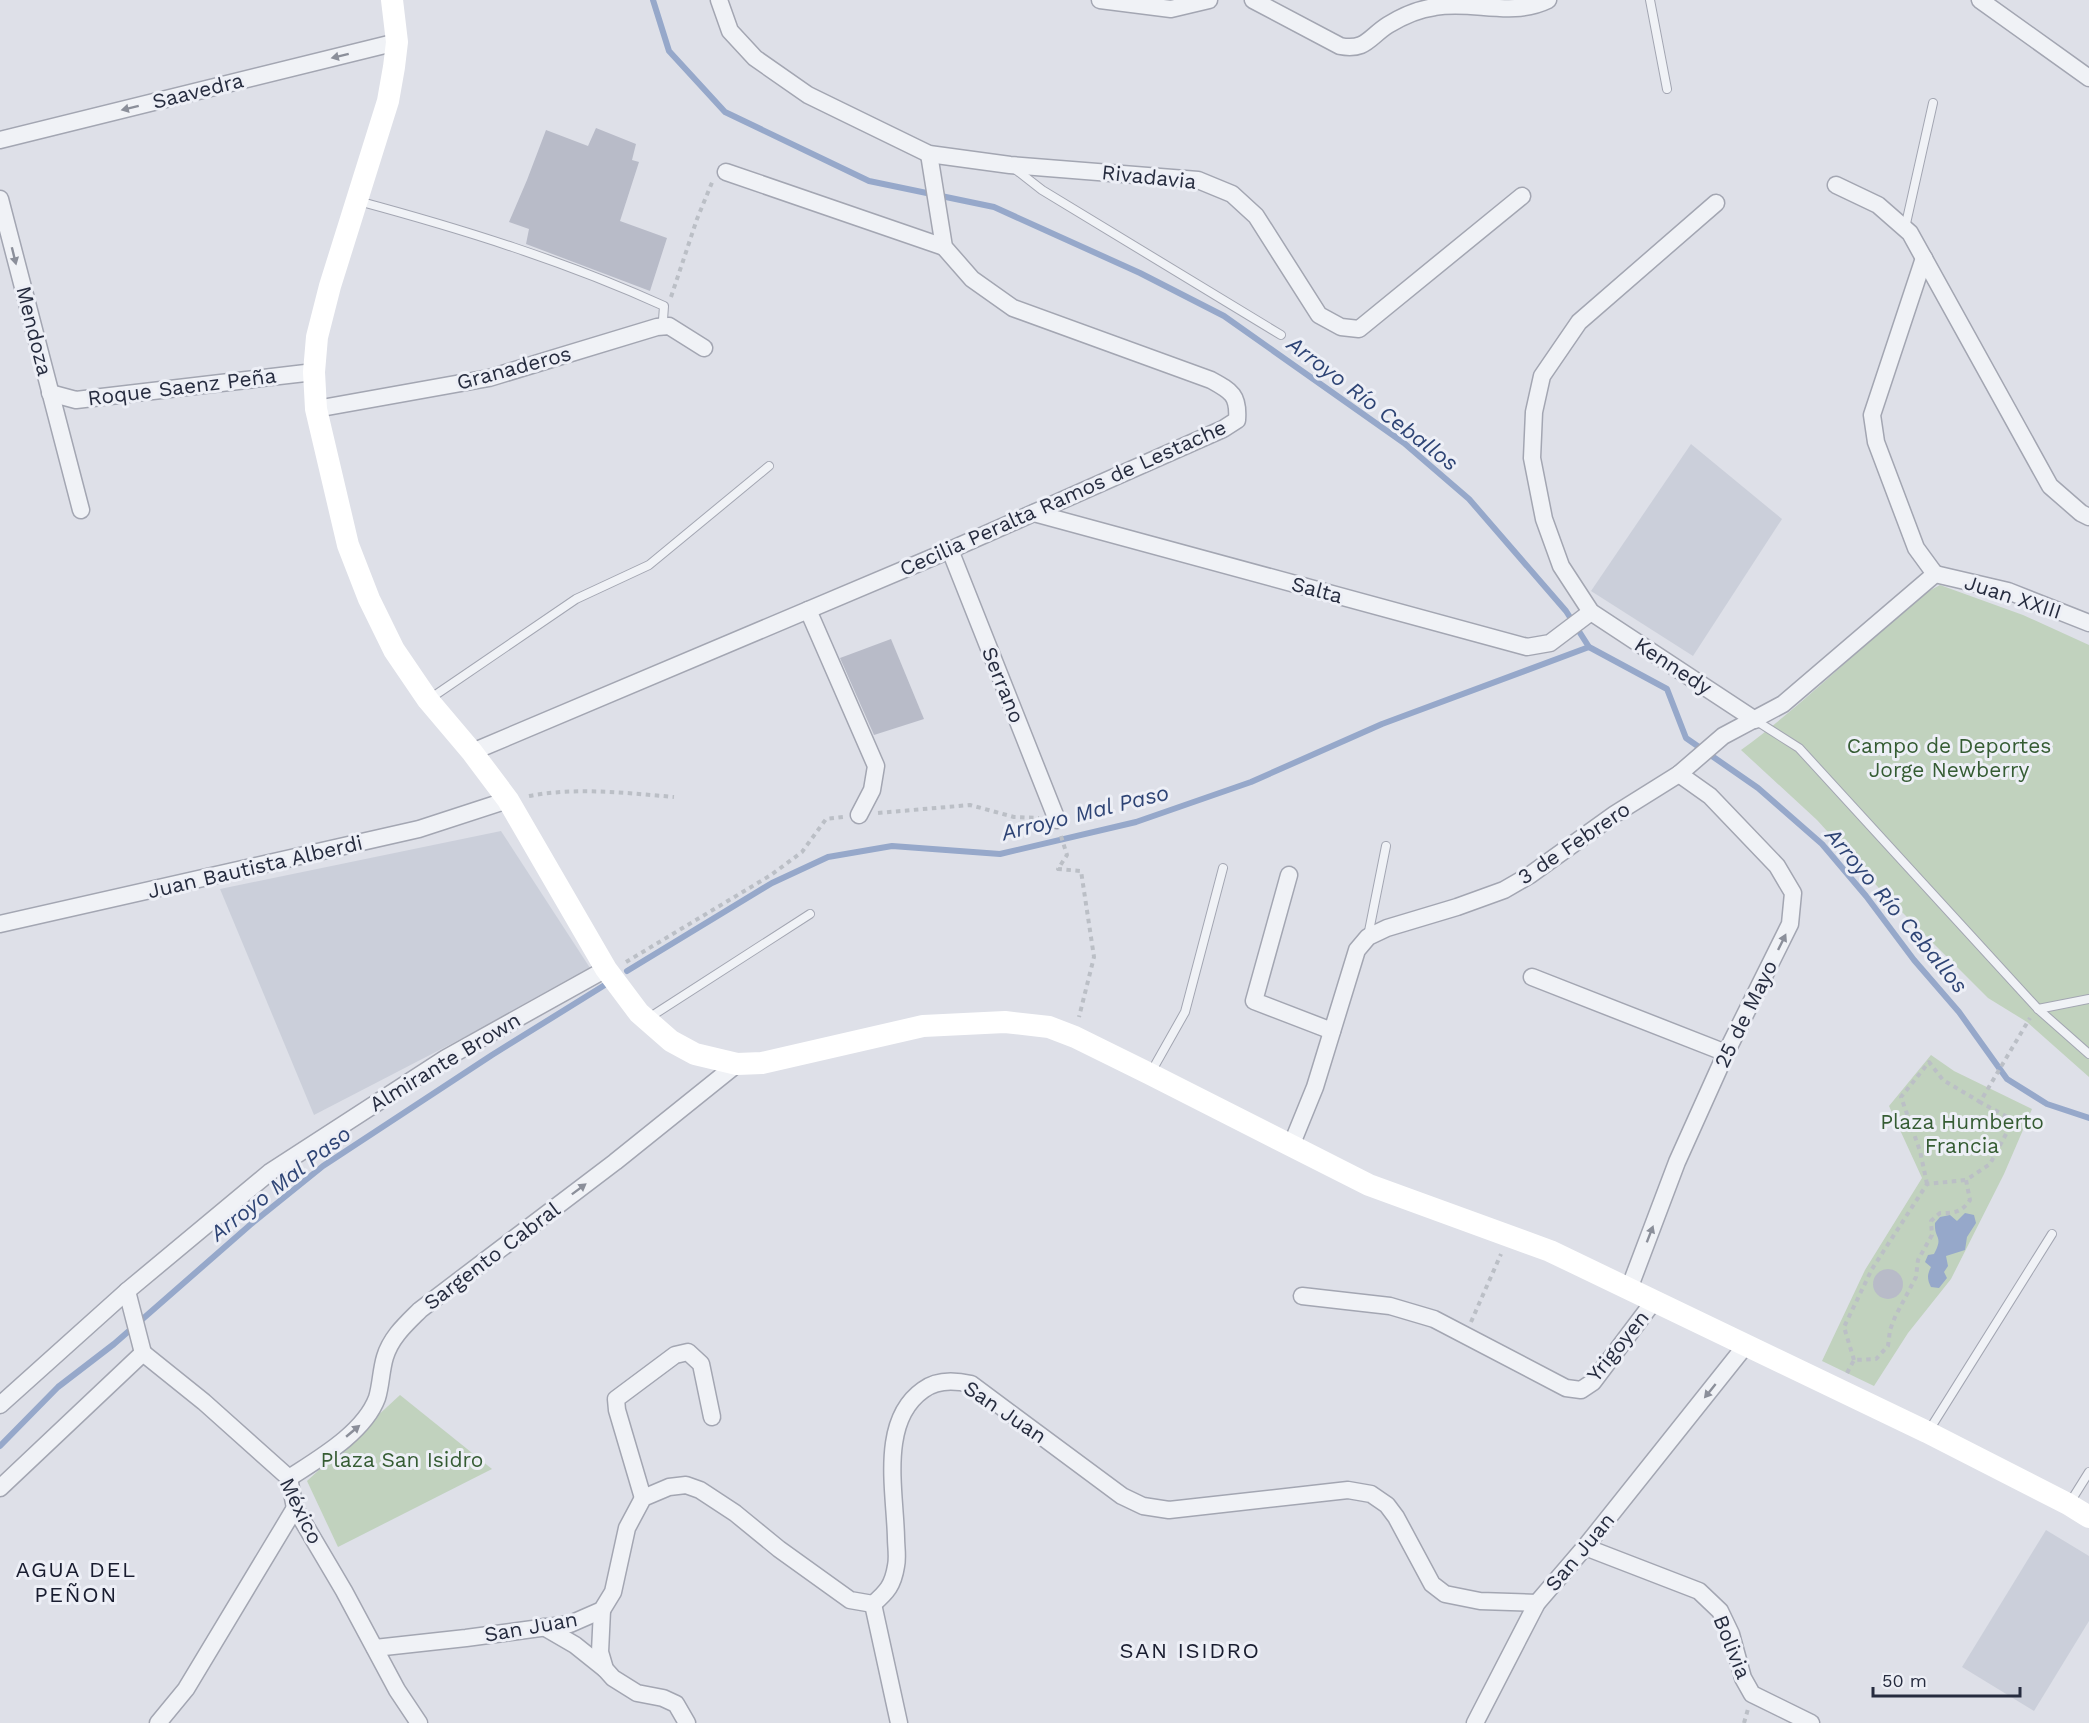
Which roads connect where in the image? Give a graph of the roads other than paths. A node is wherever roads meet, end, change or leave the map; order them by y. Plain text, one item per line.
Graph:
1 (392, 0) edge
2 (718, 0) edge
3 (1100, 0) edge
4 (1209, 0) edge
5 (1253, 0) edge
6 (1548, 0) edge
7 (1650, 0) edge
8 (1980, 0) edge
9 (397, 42) junction
10 (2089, 78) edge
11 (1667, 89) dead end
12 (1934, 103) dead end
13 (0, 140) edge
14 (929, 154) junction
15 (1010, 165) junction
16 (726, 172) road end
17 (1836, 185) dead end
18 (1522, 196) dead end
19 (0, 199) edge
20 (358, 201) junction
21 (1716, 203) dead end
22 (1905, 228) junction
23 (944, 247) junction
24 (1923, 258) junction
25 (663, 326) junction
26 (1281, 335) dead end
27 (704, 348) dead end
28 (314, 372) junction
29 (50, 393) junction
30 (316, 409) junction
31 (769, 466) dead end
32 (81, 510) dead end
33 (1034, 513) junction
34 (2089, 517) edge
35 (950, 550) junction
36 (1935, 574) junction
37 (808, 610) junction
38 (1591, 612) junction
39 (2089, 623) edge
40 (428, 700) junction
41 (1755, 720) junction
42 (472, 752) junction
43 (1684, 770) junction
44 (508, 800) junction
45 (859, 815) road end
46 (1059, 827) road end
47 (1386, 846) dead end
48 (1223, 868) dead end
49 (1289, 875) dead end
50 (810, 914) dead end
51 (0, 924) edge
52 (1368, 937) junction
53 (606, 969) junction
54 (1532, 977) dead end
55 (2089, 999) edge
56 (2038, 1009) junction
57 (647, 1019) junction
58 (1332, 1031) junction
59 (1726, 1053) junction
60 (2089, 1054) edge
61 (737, 1064) junction
62 (1150, 1074) junction
63 (1291, 1146) junction
64 (2052, 1234) dead end
65 (1629, 1289) junction
66 (127, 1290) junction
67 (1302, 1296) dead end
68 (1654, 1301) junction
69 (1746, 1345) junction
70 (141, 1346) junction
71 (0, 1405) edge
72 (712, 1417) dead end
73 (1927, 1432) junction
74 (2089, 1472) edge
75 (289, 1478) junction
76 (0, 1488) edge
77 (643, 1497) junction
78 (2068, 1504) junction
79 (295, 1508) junction
80 (2089, 1516) edge
81 (1585, 1547) junction
82 (1537, 1603) junction
83 (873, 1604) junction
84 (602, 1611) junction
85 (544, 1627) junction
86 (375, 1648) junction
87 (605, 1669) junction
88 (412, 1721) edge
89 (160, 1722) edge
90 (687, 1723) edge
91 (899, 1723) edge
92 (1475, 1723) edge
93 (1810, 1723) edge

1 - 9 main road
2 - 14 street, Rivadavia
3 - 4 street
5 - 6 street
7 - 11 lane
8 - 10 street
9 -> 13 street, Saavedra
9 - 20 main road
12 - 22 lane
14 - 15 street, Rivadavia
14 - 23 street
15 - 18 street, Rivadavia
15 - 26 lane
16 - 23 street
17 - 22 street
19 -> 29 street, Mendoza
20 - 25 lane
20 - 28 main road
21 - 38 street
22 - 24 street
23 - 33 street, Cecilia Peralta Ramos de Lestache
24 - 34 street
24 - 36 street
25 - 27 street
25 - 30 street, Granaderos
28 - 29 street, Roque Saenz Peña
28 - 30 main road
29 - 32 street, Mendoza
30 - 40 main road
31 - 40 lane
33 - 35 street, Cecilia Peralta Ramos de Lestache
33 - 38 street, Salta
35 - 37 street, Cecilia Peralta Ramos de Lestache
35 - 46 street, Serrano
36 - 39 street, Juan XXIII
36 - 41 street, 3 de Febrero
37 - 42 street, Cecilia Peralta Ramos de Lestache
37 - 45 street
38 - 41 street, Kennedy
40 - 42 main road
41 - 43 street, 3 de Febrero
41 - 56 lane
42 - 44 main road
43 - 52 street, 3 de Febrero
59 -> 43 street, 25 de Mayo
44 - 51 street, Juan Bautista Alberdi
44 - 53 main road
47 - 52 lane
48 - 62 lane
49 - 58 street
50 - 57 lane
52 - 58 street
53 - 57 main road
53 - 66 street, Almirante Brown
54 - 59 street
55 - 56 lane
56 - 60 lane
57 - 61 main road
58 - 63 street
65 -> 59 street, 25 de Mayo
61 - 62 main road
75 -> 61 street, Sargento Cabral
62 - 63 main road
63 - 65 main road
64 - 73 lane
65 - 68 main road
66 - 70 street
66 - 71 street, Almirante Brown
67 - 68 street, Yrigoyen
68 - 69 main road
69 - 73 main road
69 -> 81 street, San Juan
70 - 75 street, México
70 - 76 street
72 - 77 street
73 - 78 main road
74 - 78 lane
75 - 79 street, México
77 - 83 street
77 - 84 street, San Juan
78 - 80 main road
79 - 86 street, México
79 - 89 street
81 - 82 street, San Juan
81 - 93 street, Bolivia
82 - 83 street, San Juan
82 - 92 street
83 - 91 street
84 - 85 street, San Juan
84 - 87 street
85 - 86 street, San Juan
85 - 87 street
86 - 88 street, México
87 - 90 street

